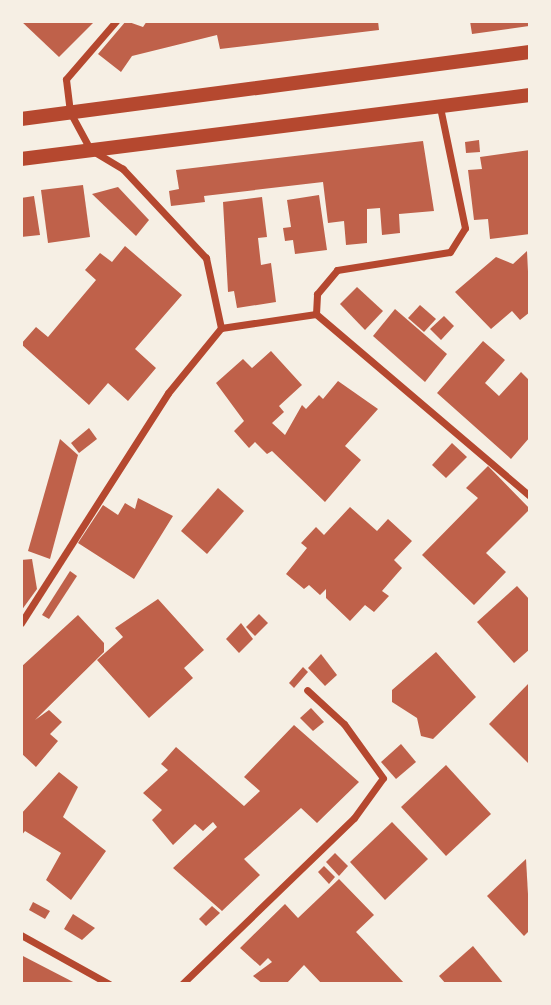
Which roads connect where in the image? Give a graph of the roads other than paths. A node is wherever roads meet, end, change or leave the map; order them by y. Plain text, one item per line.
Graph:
1 (116, 21) edge
2 (530, 52) edge
3 (530, 95) edge
4 (440, 107) junction
5 (69, 112) junction
6 (21, 119) edge
7 (90, 149) junction
8 (21, 159) edge
9 (316, 314) junction
10 (221, 328) junction
11 (530, 496) edge
12 (21, 623) edge
13 (307, 690) dead end
14 (21, 935) edge
15 (109, 984) edge
16 (182, 984) edge

1 - 5 street
2 - 5 main road
3 - 4 main road
4 - 7 main road
4 - 9 street
5 - 6 main road
5 - 7 street
7 - 8 main road
7 - 10 street
9 - 10 street
9 - 11 street
10 - 12 street
13 - 16 street
14 - 15 street

